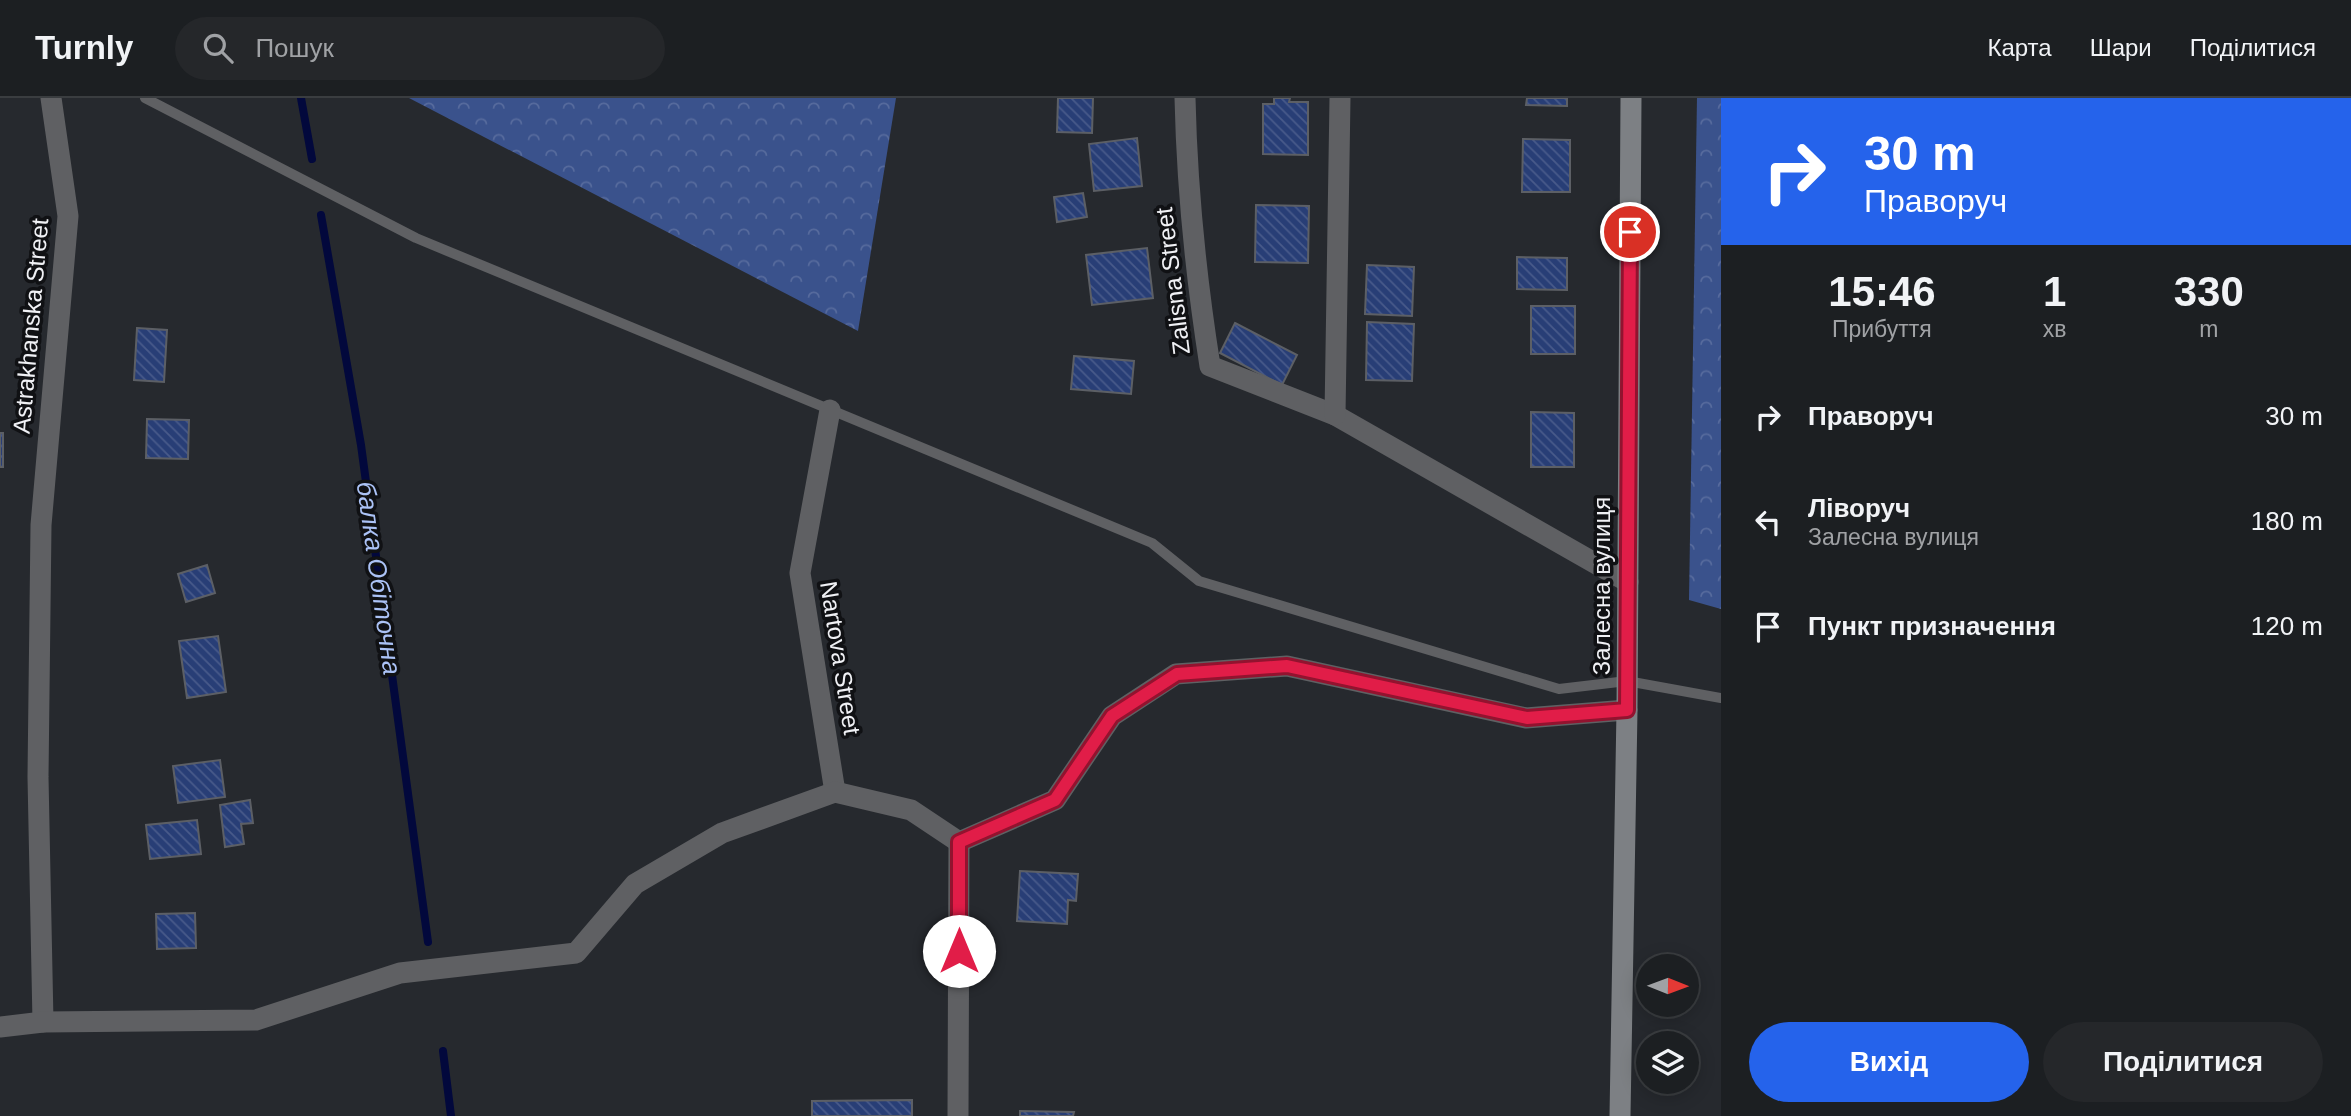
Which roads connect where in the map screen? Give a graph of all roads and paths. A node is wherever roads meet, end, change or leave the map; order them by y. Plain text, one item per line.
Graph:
1 (51, 98) edge
2 (145, 98) edge
3 (1185, 98) edge
4 (1340, 98) edge
5 (1631, 98) edge
6 (830, 410) junction
7 (1335, 415) junction
8 (1628, 582) junction
9 (1627, 681) junction
10 (1721, 698) edge
11 (1627, 710) junction
12 (835, 792) junction
13 (959, 842) junction
14 (43, 1022) junction
15 (0, 1027) edge
16 (958, 1116) edge
17 (1620, 1116) edge

1 - 14 street, Astrakhanska Street
2 - 6 lane
3 - 7 street, Zalisna Street
4 - 7 street
5 - 8 main road, Залесна вулиця
6 - 9 lane
6 - 12 street, Nartova Street
7 - 8 street, Zalisna Street
8 - 9 main road, Залесна вулиця
9 - 10 lane
9 - 11 main road, Залесна вулиця
11 - 13 street
11 - 17 main road, Залесна вулиця
12 - 13 street
12 - 14 street
13 - 16 street
14 - 15 street

